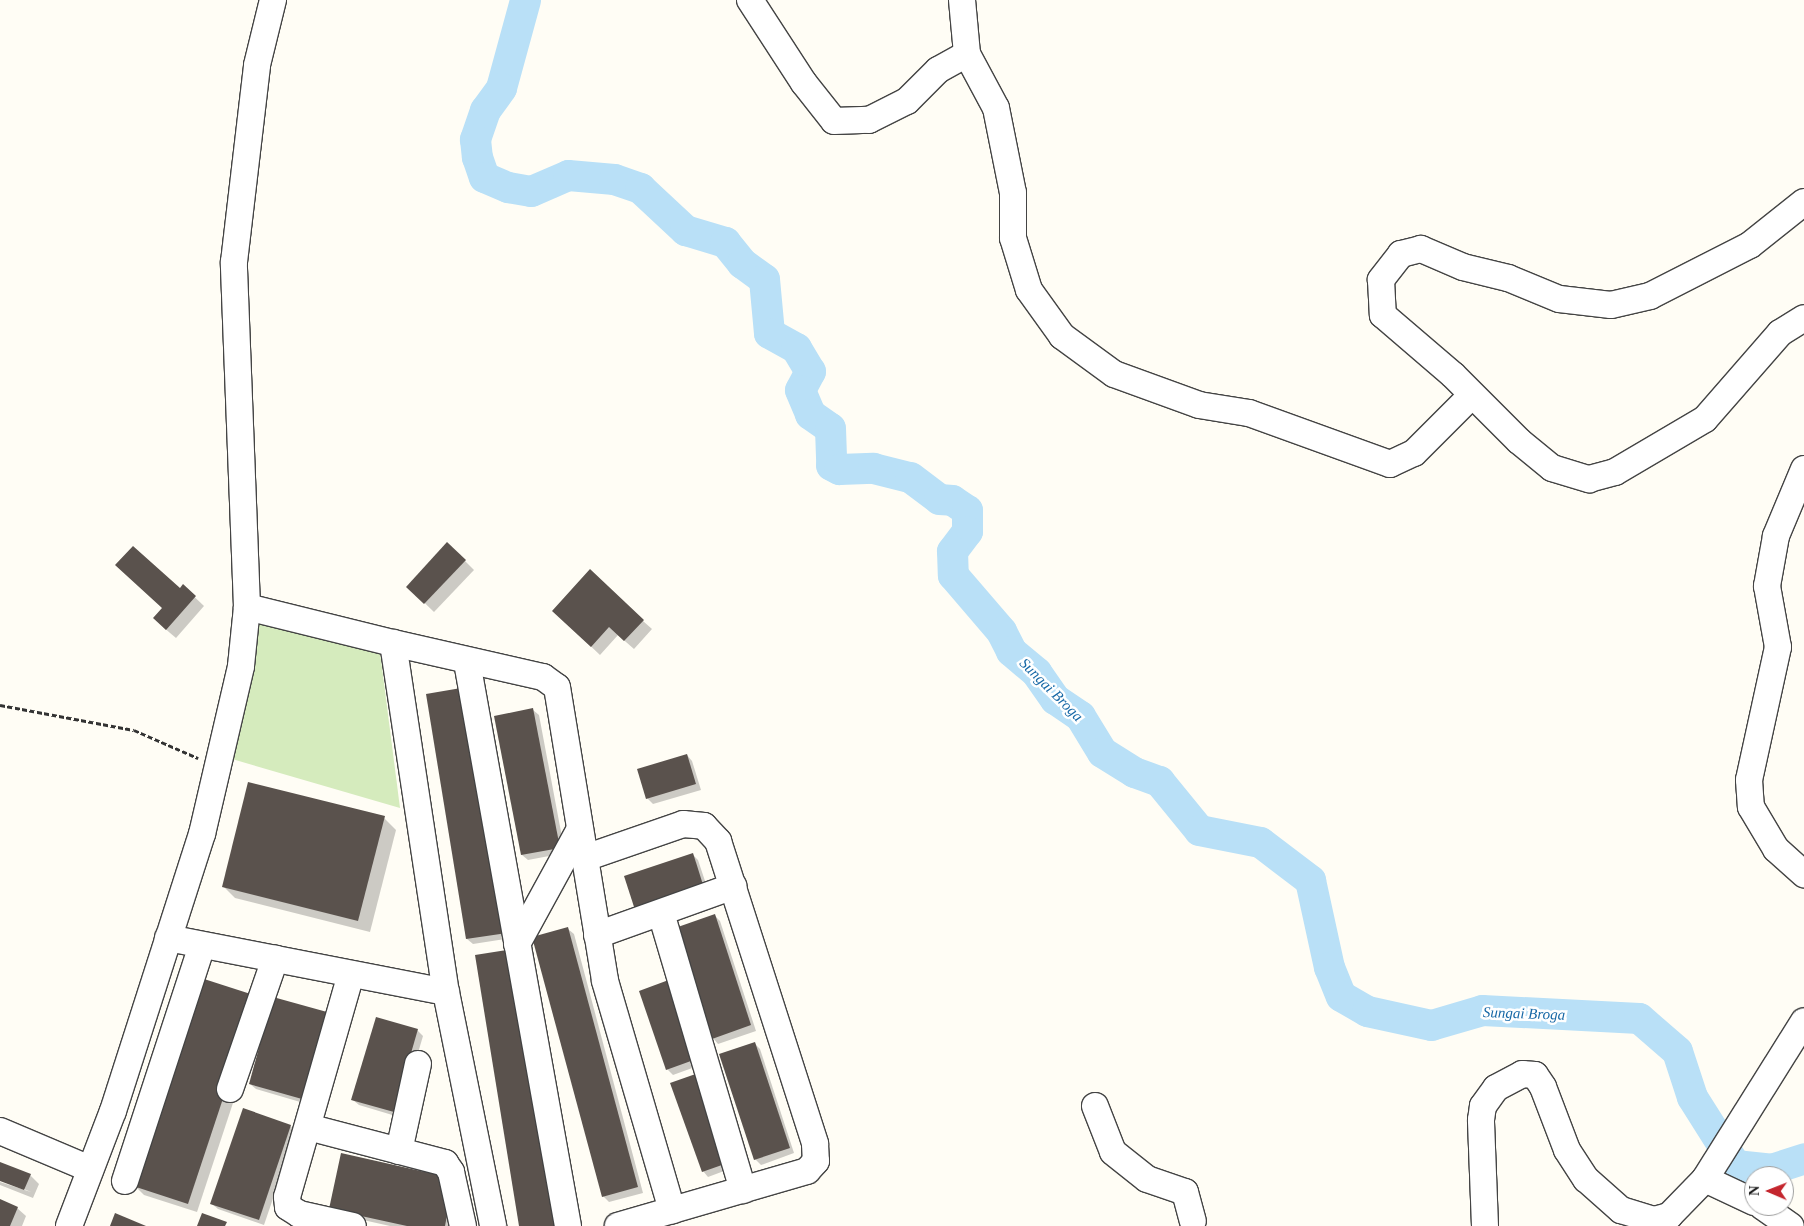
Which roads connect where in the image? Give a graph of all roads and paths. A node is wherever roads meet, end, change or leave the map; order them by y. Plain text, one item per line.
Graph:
1 (273, 0) edge
2 (750, 0) edge
3 (962, 0) edge
4 (967, 54) junction
5 (1804, 202) edge
6 (1804, 318) edge
7 (1472, 395) junction
8 (1804, 469) edge
9 (247, 607) junction
10 (393, 643) junction
11 (466, 662) junction
12 (0, 705) edge
13 (219, 767) junction
14 (580, 829) junction
15 (585, 858) junction
16 (1804, 874) edge
17 (734, 886) junction
18 (661, 912) junction
19 (597, 935) junction
20 (168, 938) junction
21 (517, 944) junction
22 (202, 945) junction
23 (275, 959) junction
24 (351, 974) junction
25 (446, 992) junction
26 (1804, 1021) edge
27 (418, 1064) dead end
28 (230, 1089) dead end
29 (1095, 1106) dead end
30 (308, 1127) junction
31 (0, 1131) edge
32 (399, 1151) junction
33 (90, 1169) junction
34 (1709, 1173) junction
35 (125, 1181) dead end
36 (743, 1190) junction
37 (1744, 1196) edge
38 (672, 1210) junction
39 (1776, 1216) edge
40 (1194, 1224) edge
41 (69, 1226) edge
42 (353, 1226) edge
43 (462, 1226) edge
44 (493, 1226) edge
45 (568, 1226) edge
46 (618, 1226) edge
47 (1485, 1226) edge
48 (1791, 1226) edge

1 - 9 street
2 - 4 street
3 - 4 street
4 - 7 street
5 - 7 street
6 - 7 street
8 - 16 street
9 - 10 street
9 - 13 street
10 - 11 street
10 - 25 street
11 - 14 street
11 - 21 street
12 - 13 path
13 - 20 street
14 - 15 street
14 - 21 street
15 - 17 street
15 - 19 street
17 - 18 street
17 - 36 street
18 - 19 street
18 - 36 street
19 - 38 street
20 - 22 street
20 - 33 street
21 - 45 street
22 - 23 street
22 - 35 street
23 - 24 street
23 - 28 street
24 - 25 street
24 - 30 street
25 - 44 street
26 - 34 street
27 - 32 street
29 - 40 street
30 - 32 street
30 - 42 street
31 - 33 street
32 - 43 street
33 - 41 street
34 - 37 street
34 - 47 street
36 - 38 street
38 - 46 street
39 - 48 street

